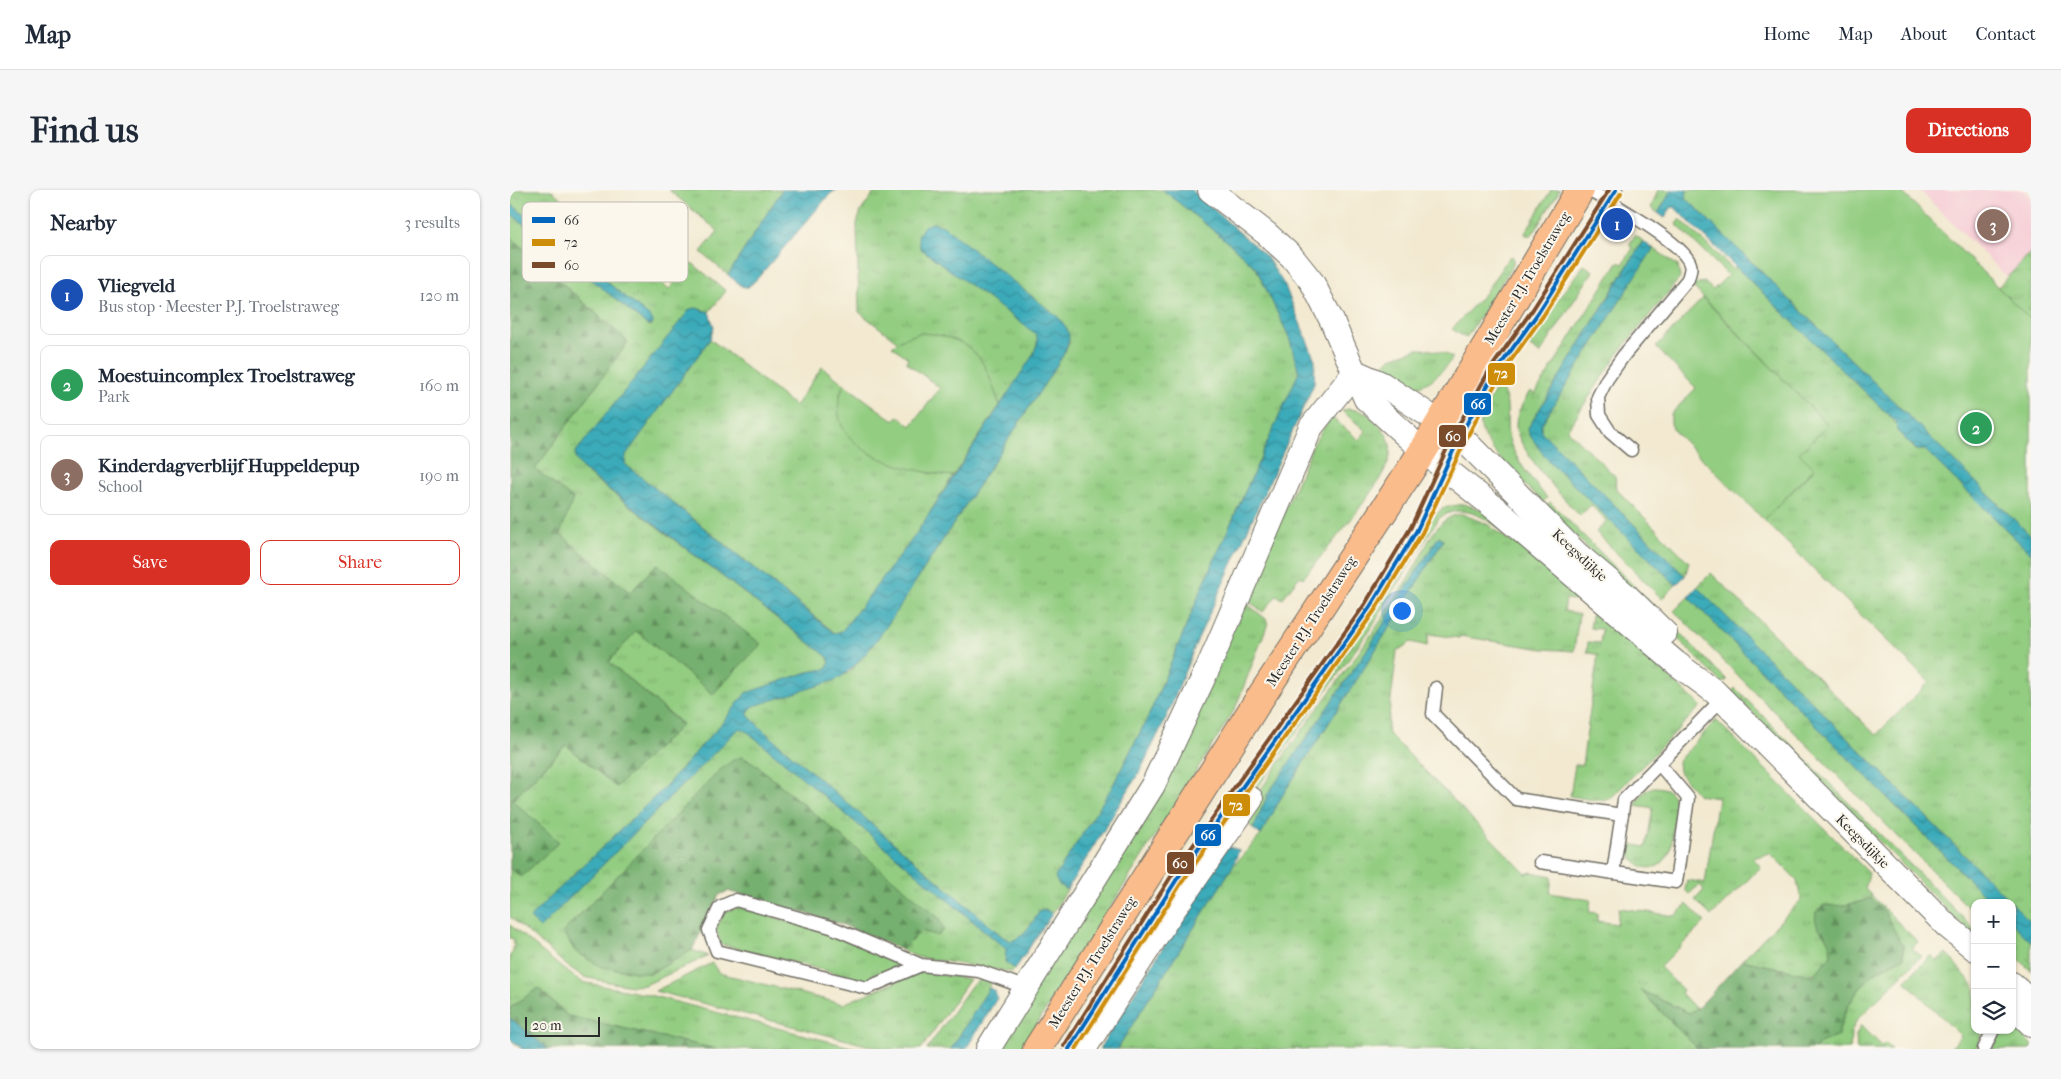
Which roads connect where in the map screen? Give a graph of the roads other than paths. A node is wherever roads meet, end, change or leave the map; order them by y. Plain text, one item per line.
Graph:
1 (1210, 190) edge
2 (1580, 190) edge
3 (1588, 190) edge
4 (1616, 190) edge
5 (1610, 202) junction
6 (1355, 372) junction
7 (1450, 429) junction
8 (1423, 450) junction
9 (1631, 450) dead end
10 (1445, 469) junction
11 (1436, 688) dead end
12 (1719, 696) junction
13 (1659, 764) junction
14 (1251, 799) dead end
15 (1622, 814) junction
16 (1540, 862) dead end
17 (1613, 873) junction
18 (1947, 926) junction
19 (1971, 946) edge
20 (1971, 959) edge
21 (920, 964) junction
22 (1027, 988) junction
23 (2017, 996) edge
24 (2031, 1024) edge
25 (1991, 1034) edge
26 (988, 1049) edge
27 (1037, 1049) edge
28 (1069, 1049) edge
29 (1084, 1049) edge
30 (1984, 1049) edge

1 - 6 street, Keegsdijkje
2 - 7 main road, Meester P.J. Troelstraweg
3 - 5 lane
4 - 5 lane, Meester P.J. Troelstraweg
5 - 7 lane, Meester P.J. Troelstraweg
5 - 9 lane
6 - 7 street, Keegsdijkje
6 - 8 street, Keegsdijkje
6 - 22 street
7 - 8 main road, Meester P.J. Troelstraweg
7 - 10 lane, Meester P.J. Troelstraweg
7 - 12 street, Keegsdijkje
8 - 10 street, Keegsdijkje
8 - 27 main road, Meester P.J. Troelstraweg
10 - 12 street, Keegsdijkje
10 - 28 lane, Meester P.J. Troelstraweg
11 - 15 lane
12 - 13 lane
12 - 18 street, Keegsdijkje
13 - 15 lane
13 - 17 lane
14 - 29 street
15 - 17 lane
16 - 17 lane
18 - 19 street, Keegsdijkje
18 - 20 street, Keegsdijkje
21 - 21 lane
21 - 22 lane
22 - 26 street
23 - 24 street
25 - 30 lane

